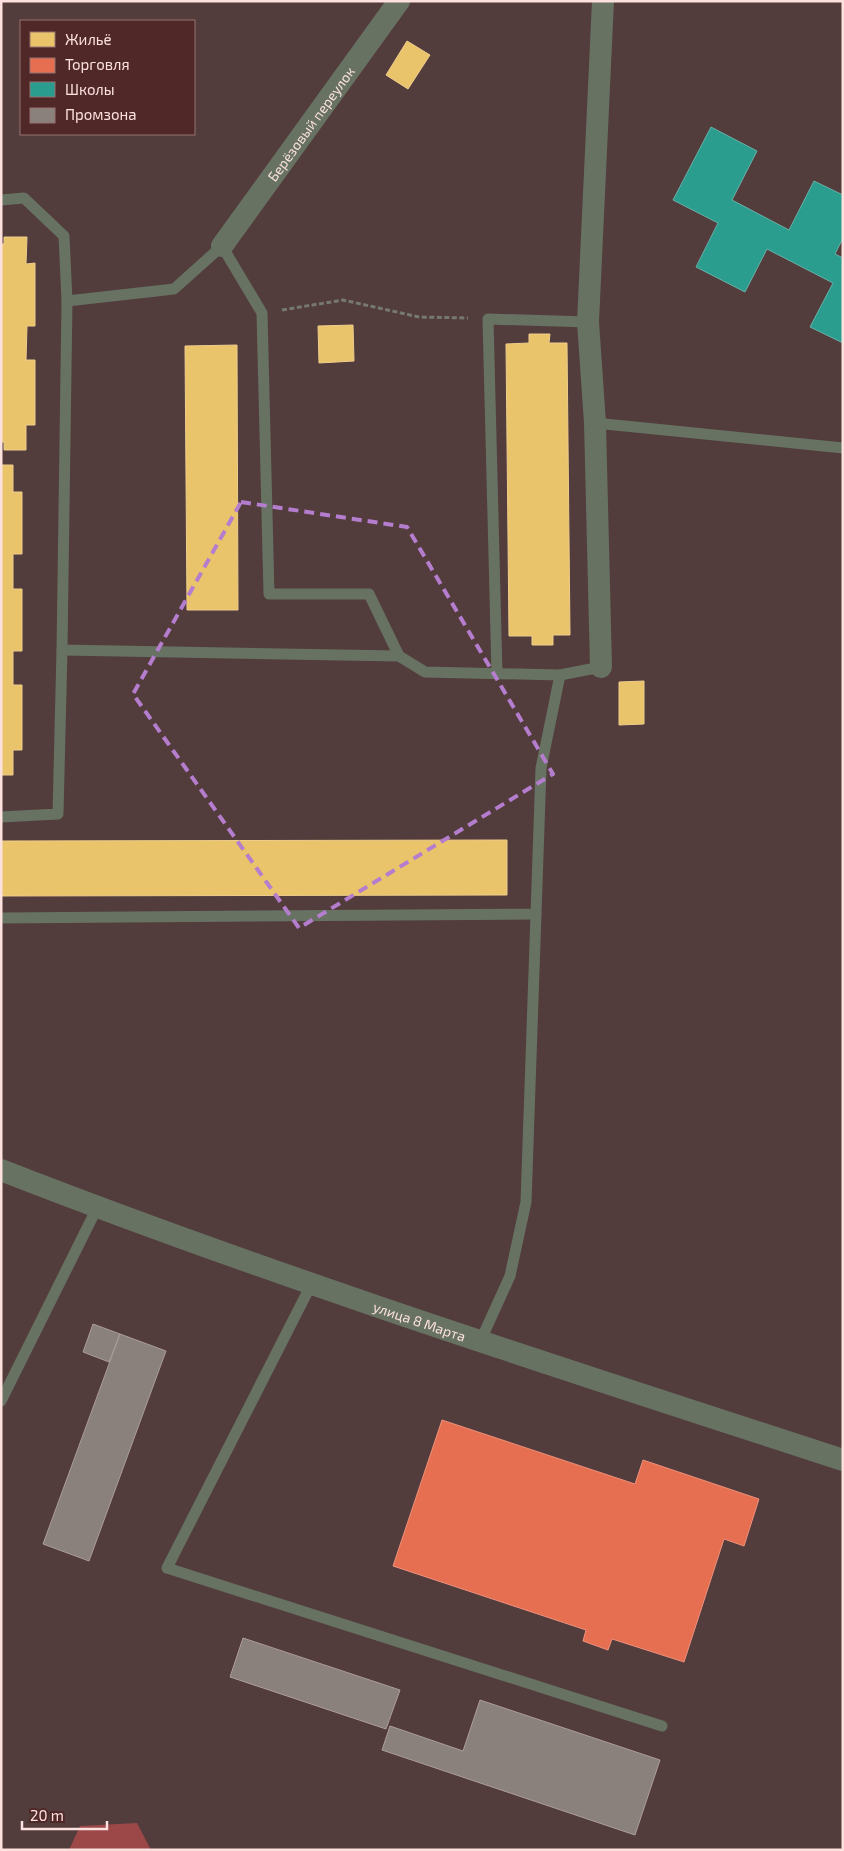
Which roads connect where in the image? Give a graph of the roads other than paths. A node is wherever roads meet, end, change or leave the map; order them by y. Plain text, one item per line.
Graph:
1 (399, 1) edge
2 (603, 1) edge
3 (1, 200) edge
4 (222, 246) junction
5 (67, 301) junction
6 (588, 322) junction
7 (595, 422) junction
8 (843, 448) edge
9 (62, 650) junction
10 (399, 656) junction
11 (602, 667) joint
12 (497, 674) junction
13 (560, 674) junction
14 (1, 817) edge
15 (536, 914) junction
16 (1, 918) edge
17 (1, 1170) edge
18 (97, 1208) junction
19 (312, 1283) junction
20 (480, 1342) junction
21 (1, 1400) edge
22 (843, 1460) edge
23 (662, 1726) dead end

1 - 4 street, Берёзовый переулок
2 - 6 street
3 - 5 lane
4 - 5 lane
4 - 10 lane
5 - 9 lane
6 - 7 street
6 - 12 lane
7 - 8 lane
7 - 11 street
9 - 10 lane
9 - 14 lane
10 - 12 lane
11 - 13 lane
12 - 13 lane
13 - 15 lane
15 - 16 lane
15 - 20 lane
17 - 18 street, улица 8 Марта
18 - 19 street, улица 8 Марта
18 - 21 lane
19 - 20 street, улица 8 Марта
19 - 23 lane
20 - 22 street, улица 8 Марта

